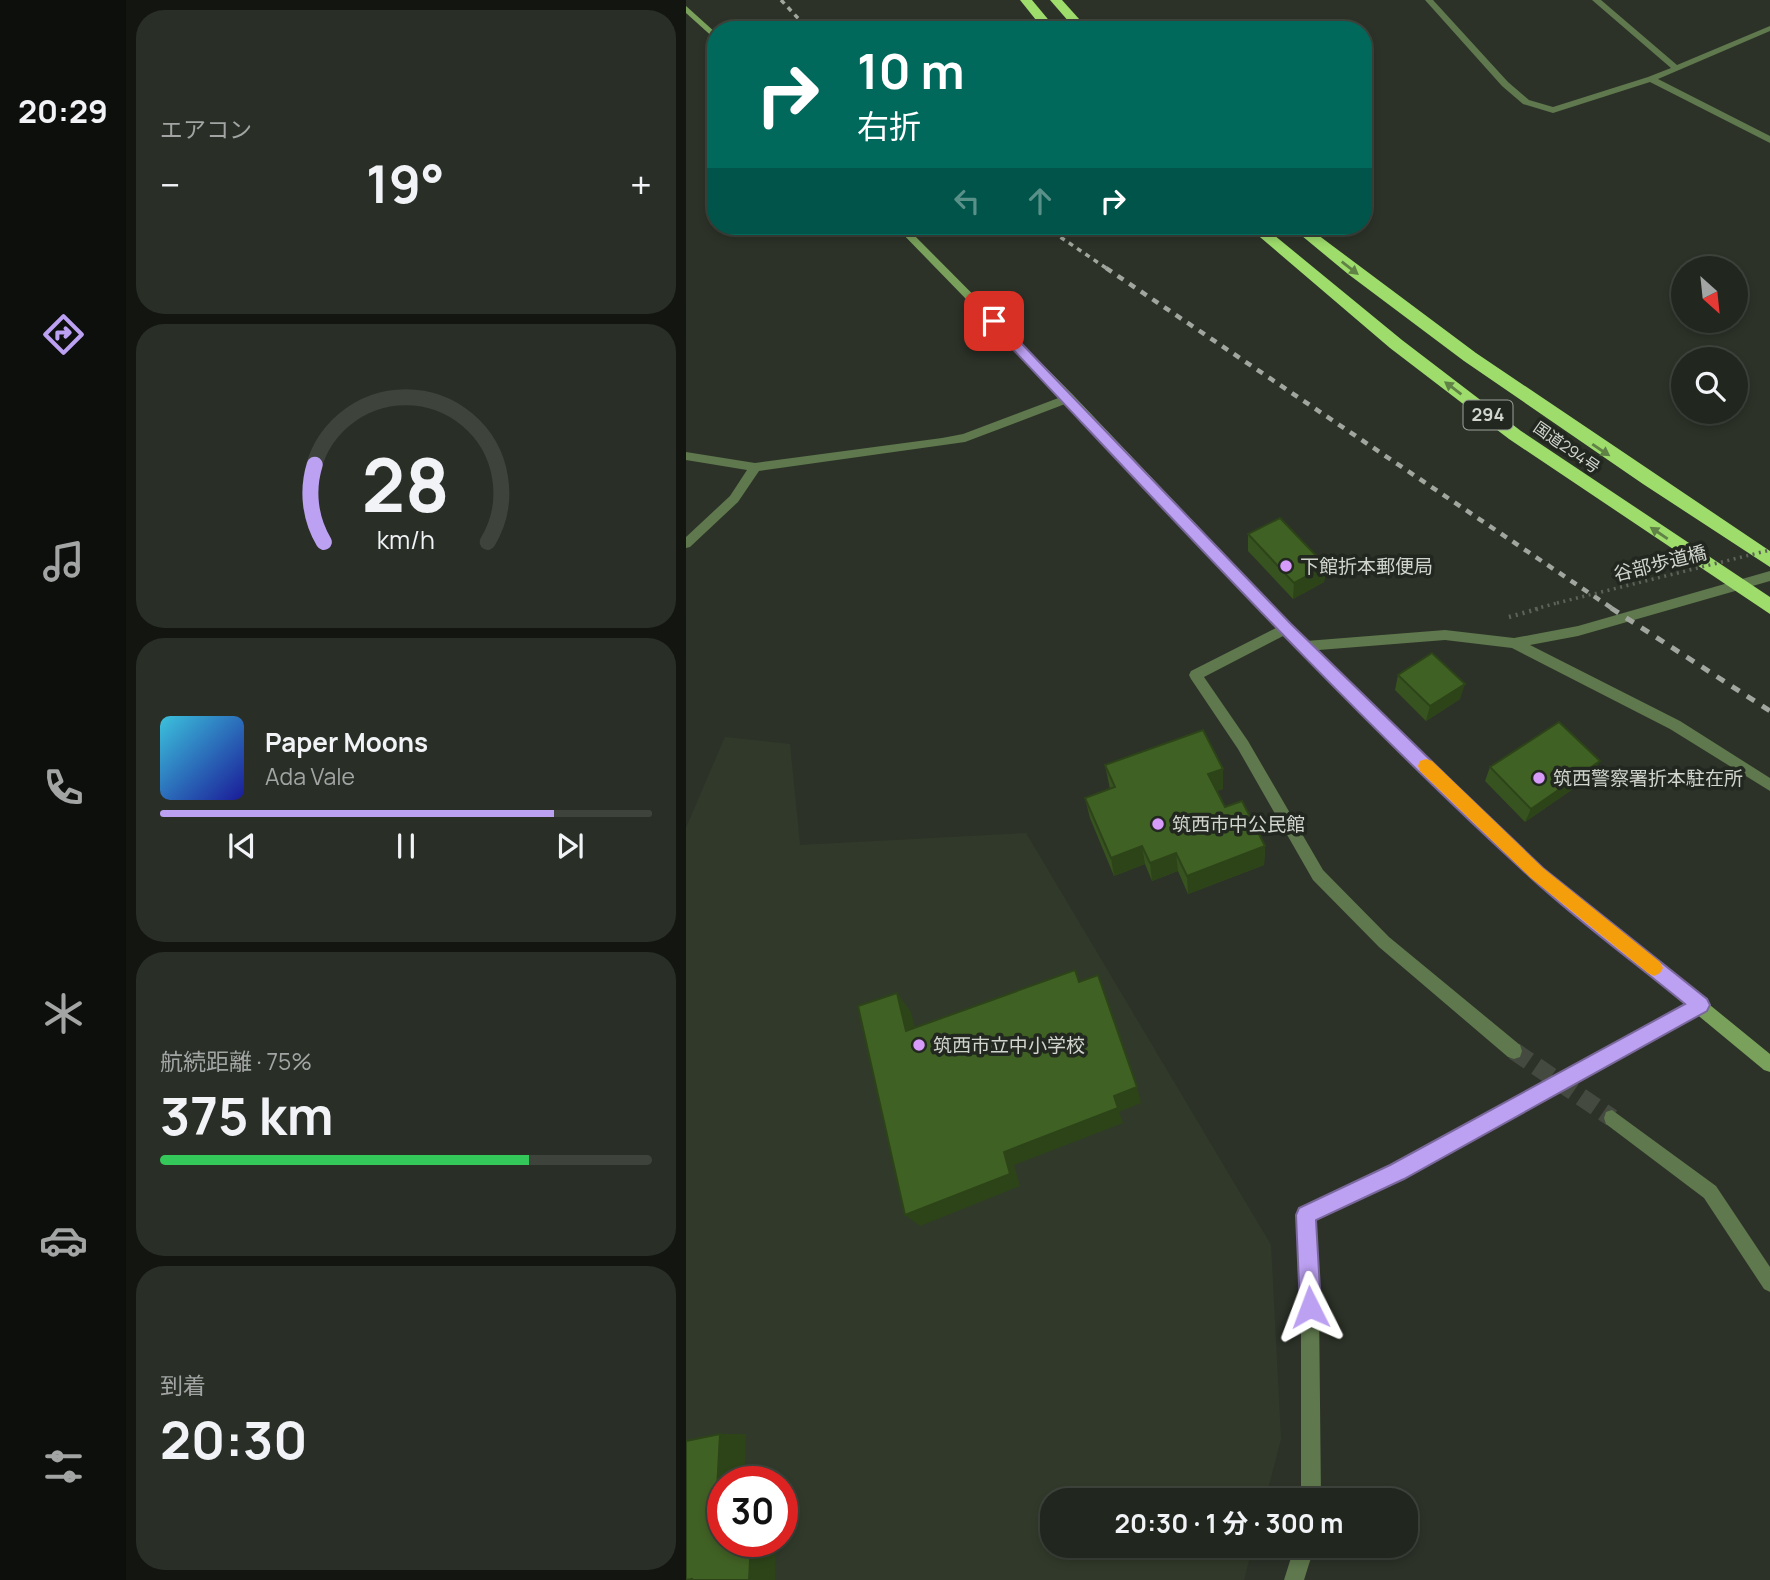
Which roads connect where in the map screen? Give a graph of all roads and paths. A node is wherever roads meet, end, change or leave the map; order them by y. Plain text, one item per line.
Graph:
1 (1026, 0) edge
2 (1056, 0) edge
3 (1429, 0) edge
4 (1596, 0) edge
5 (686, 8) edge
6 (1044, 21) edge
7 (1075, 21) edge
8 (1770, 28) edge
9 (707, 29) edge
10 (1675, 67) junction
11 (1651, 79) junction
12 (1769, 139) edge
13 (909, 235) edge
14 (1265, 235) edge
15 (1309, 235) edge
16 (1069, 398) junction
17 (686, 456) edge
18 (755, 467) junction
19 (686, 544) edge
20 (1770, 550) edge
21 (1770, 560) edge
22 (1770, 576) edge
23 (1736, 585) junction
24 (1557, 603) dead end
25 (1770, 607) edge
26 (1286, 628) junction
27 (1514, 643) junction
28 (1306, 646) junction
29 (1770, 785) edge
30 (1701, 1005) junction
31 (1514, 1051) tunnel mouth
32 (1770, 1064) edge
33 (1612, 1118) tunnel mouth
34 (1770, 1283) edge
35 (1311, 1488) edge
36 (1301, 1558) edge
37 (1294, 1580) edge

1 - 6 highway
2 - 7 highway
3 - 11 street
4 - 10 street
5 - 9 street
8 - 10 street
10 - 11 street
11 - 12 street
13 - 16 street
23 -> 14 highway, 国道294号 / 294
15 -> 21 highway, 国道294号 / 294
16 - 18 street
16 - 26 street
17 - 18 street
18 - 19 street
20 - 24 path, 谷部歩道橋, bridge
22 - 23 street
23 - 25 highway, 国道294号 / 294
23 - 27 street
26 - 28 street
26 - 31 street
27 - 28 street
27 - 29 street
28 - 30 street
30 - 32 street
30 - 35 street, bridge
33 - 34 street
36 - 37 street

